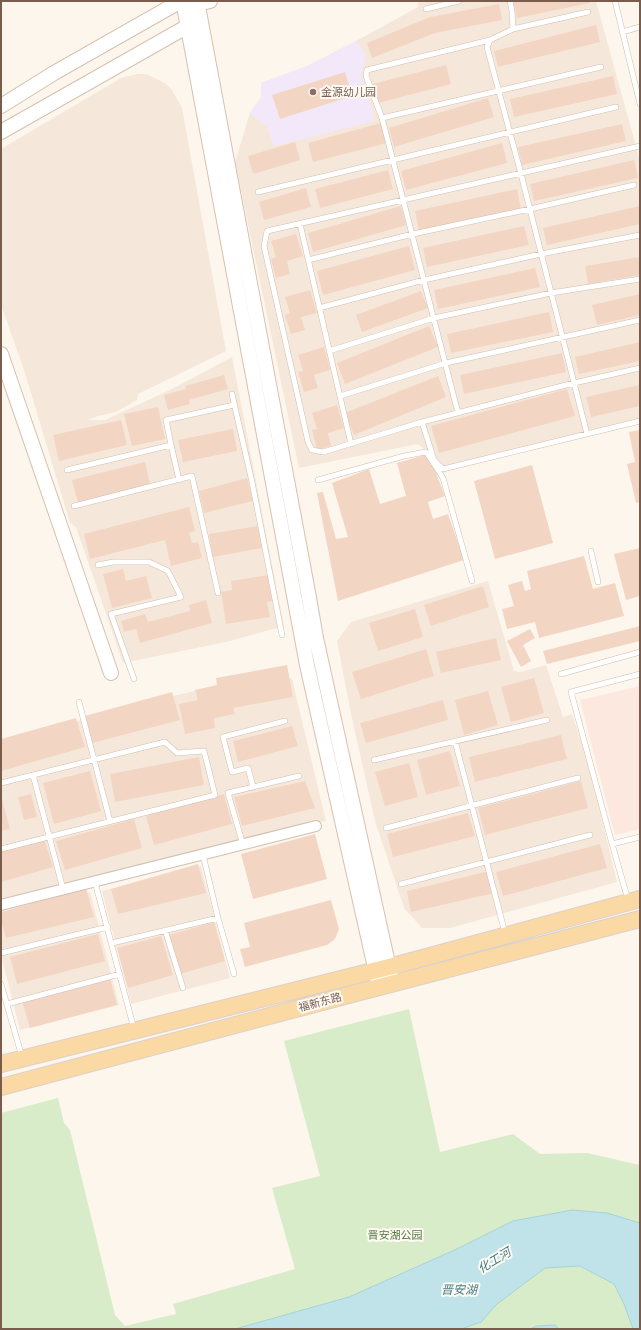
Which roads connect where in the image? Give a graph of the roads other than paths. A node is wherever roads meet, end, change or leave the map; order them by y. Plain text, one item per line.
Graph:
1 (182, 1) edge
2 (459, 1) edge
3 (510, 1) edge
4 (616, 1) edge
5 (198, 2) edge
6 (426, 9) dead end
7 (588, 12) dead end
8 (188, 26) junction
9 (640, 27) edge
10 (513, 29) junction
11 (622, 32) junction
12 (490, 40) junction
13 (601, 67) dead end
14 (499, 90) junction
15 (640, 104) edge
16 (1, 106) edge
17 (616, 107) dead end
18 (382, 118) junction
19 (1, 132) edge
20 (510, 132) junction
21 (640, 146) edge
22 (394, 160) junction
23 (521, 174) junction
24 (634, 185) dead end
25 (258, 192) dead end
26 (404, 200) junction
27 (530, 209) junction
28 (300, 224) junction
29 (413, 234) junction
30 (640, 235) edge
31 (541, 254) junction
32 (308, 260) junction
33 (640, 279) edge
34 (424, 280) junction
35 (551, 293) junction
36 (320, 308) junction
37 (434, 318) junction
38 (640, 320) edge
39 (562, 337) junction
40 (329, 351) junction
41 (1, 354) edge
42 (446, 363) junction
43 (640, 368) edge
44 (574, 383) junction
45 (232, 394) dead end
46 (340, 396) junction
47 (234, 405) junction
48 (458, 413) junction
49 (640, 421) edge
50 (422, 422) junction
51 (587, 434) junction
52 (351, 444) junction
53 (171, 445) junction
54 (67, 470) dead end
55 (179, 480) junction
56 (318, 480) dead end
57 (74, 506) dead end
58 (591, 551) dead end
59 (98, 565) dead end
60 (472, 581) dead end
61 (598, 582) dead end
62 (218, 593) dead end
63 (282, 635) dead end
64 (640, 652) edge
65 (111, 673) dead end
66 (560, 674) dead end
67 (640, 674) edge
68 (134, 679) dead end
69 (79, 702) dead end
70 (546, 720) dead end
71 (285, 721) dead end
72 (455, 741) junction
73 (95, 759) junction
74 (374, 760) dead end
75 (33, 775) junction
76 (299, 776) dead end
77 (578, 778) dead end
78 (1, 783) edge
79 (254, 787) junction
80 (472, 806) junction
81 (110, 821) junction
82 (316, 826) dead end
83 (386, 828) dead end
84 (590, 835) dead end
85 (49, 837) junction
86 (640, 837) edge
87 (612, 844) junction
88 (243, 845) junction
89 (1, 848) edge
90 (203, 855) junction
91 (486, 862) junction
92 (95, 882) junction
93 (401, 884) dead end
94 (63, 889) junction
95 (635, 901) edge
96 (1, 905) edge
97 (218, 918) junction
98 (640, 919) edge
99 (108, 927) junction
100 (165, 930) junction
101 (506, 936) junction
102 (112, 943) junction
103 (1, 953) edge
104 (382, 969) junction
105 (120, 974) junction
106 (234, 974) dead end
107 (1, 984) edge
108 (386, 985) junction
109 (183, 988) dead end
110 (7, 1004) junction
111 (135, 1030) junction
112 (22, 1058) junction
113 (1, 1064) edge
114 (1, 1087) edge

1 - 8 main road
1 - 16 main road
2 - 6 lane
3 - 10 lane
4 - 11 lane
5 - 8 main road
5 - 104 main road
7 - 10 lane
8 - 19 main road
8 - 104 main road
9 - 11 lane
10 - 12 lane
11 - 15 lane
12 - 14 lane
12 - 18 lane
13 - 14 lane
14 - 18 lane
14 - 20 lane
17 - 20 lane
18 - 22 lane
20 - 22 lane
20 - 23 lane
21 - 23 lane
22 - 25 lane
22 - 26 lane
23 - 26 lane
23 - 27 lane
24 - 27 lane
26 - 28 lane
26 - 29 lane
27 - 29 lane
27 - 31 lane
28 - 32 lane
28 - 52 lane
29 - 32 lane
29 - 34 lane
30 - 31 lane
31 - 34 lane
31 - 35 lane
32 - 36 lane
33 - 35 lane
34 - 36 lane
34 - 37 lane
35 - 37 lane
35 - 39 lane
36 - 40 lane
37 - 40 lane
37 - 42 lane
38 - 39 lane
39 - 42 lane
39 - 44 lane
40 - 46 lane
41 - 65 main road
42 - 46 lane
42 - 48 lane
43 - 44 lane
44 - 48 lane
44 - 51 lane
45 - 47 lane
46 - 52 lane
47 - 53 lane
47 - 63 lane
48 - 50 lane
49 - 51 lane
50 - 51 lane
50 - 52 lane
53 - 54 lane
53 - 55 lane
55 - 57 lane
55 - 62 lane
56 - 60 lane
58 - 61 lane
59 - 68 lane
64 - 66 lane
67 - 87 lane
69 - 73 lane
70 - 72 lane
71 - 79 lane
72 - 74 lane
72 - 80 lane
73 - 75 lane
73 - 81 lane
73 - 81 lane
75 - 78 lane
75 - 85 lane
76 - 79 lane
77 - 80 lane
79 - 88 lane
80 - 83 lane
80 - 91 lane
81 - 85 lane
82 - 88 street
84 - 91 lane
85 - 89 lane
85 - 94 lane
86 - 87 lane
87 - 95 lane
88 - 90 street
90 - 92 street
90 - 97 lane
91 - 93 lane
91 - 101 lane
92 - 94 street
92 - 99 lane
94 - 96 street
95 - 101 main road, 福新东路
97 - 100 lane
97 - 106 lane
98 - 108 main road, 福新东路
99 - 102 lane
99 - 103 lane
100 - 102 lane
100 - 109 lane
101 - 104 main road, 福新东路
102 - 105 lane
104 - 108 main road
104 - 111 main road, 福新东路
105 - 110 lane
105 - 111 lane
107 - 110 lane
108 - 114 main road, 福新东路
110 - 112 lane
111 - 112 main road, 福新东路
112 - 113 main road, 福新东路

